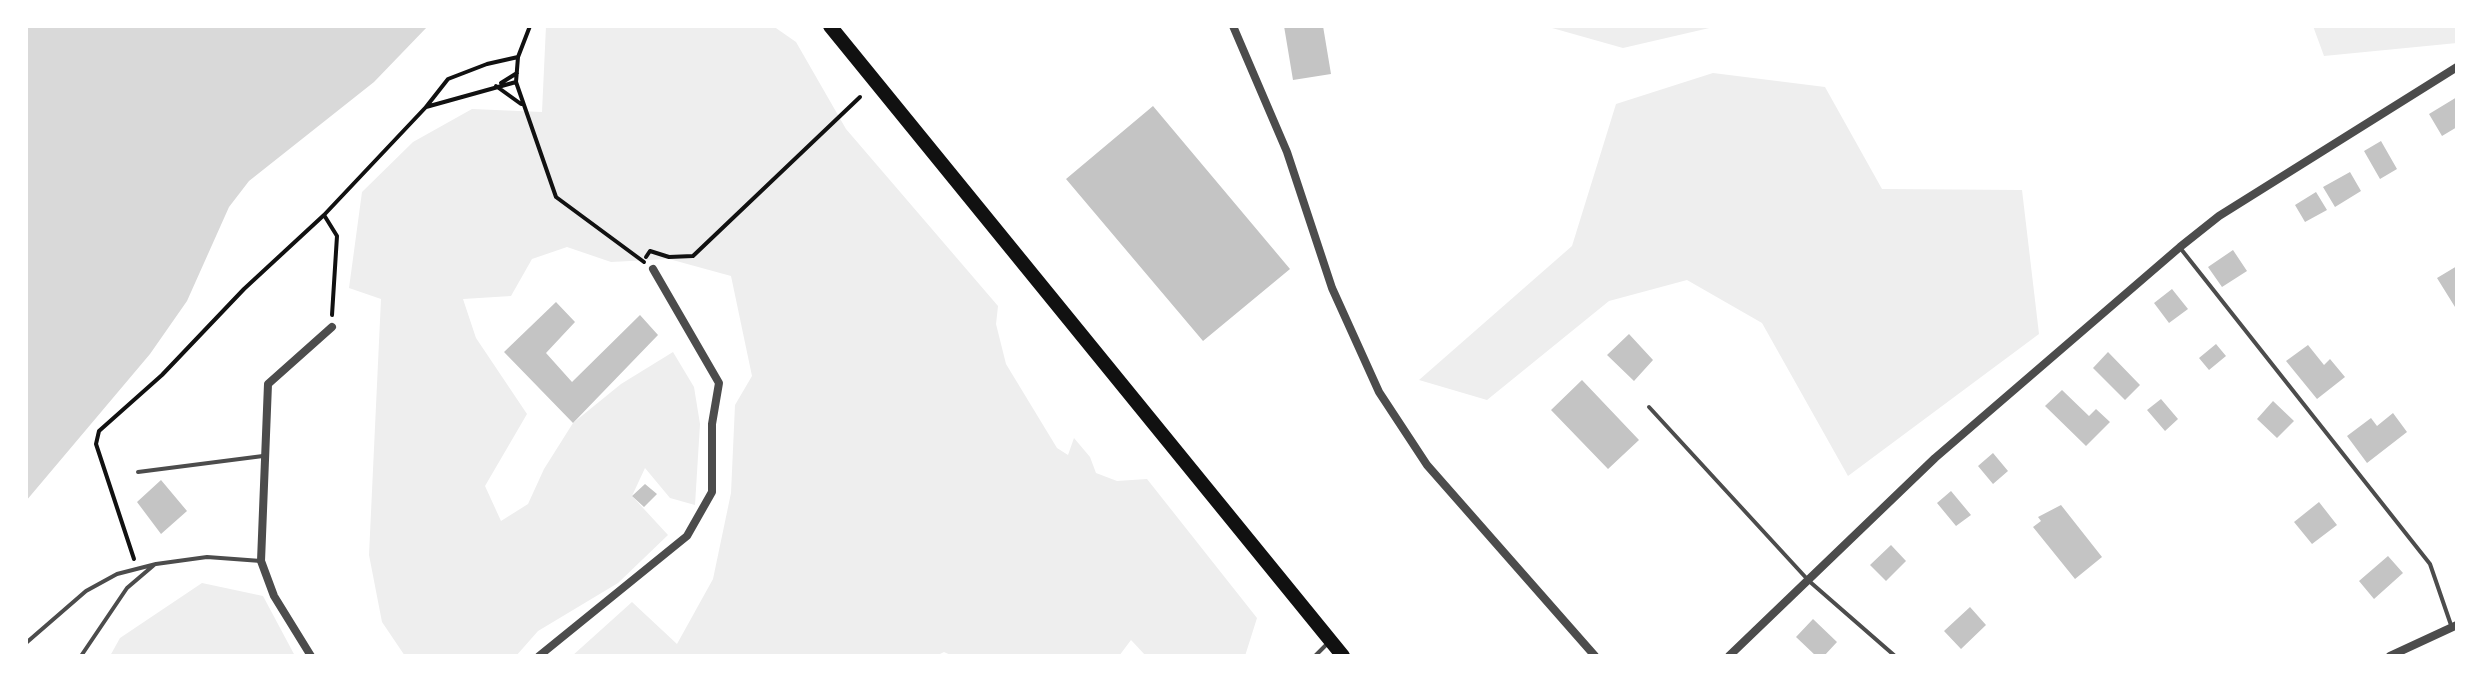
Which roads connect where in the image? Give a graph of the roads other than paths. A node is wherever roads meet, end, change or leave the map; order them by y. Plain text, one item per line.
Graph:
1 (830, 26) edge
2 (1233, 26) edge
3 (2457, 67) edge
4 (2180, 247) junction
5 (653, 269) road end
6 (332, 327) road end
7 (1649, 407) dead end
8 (265, 456) junction
9 (138, 472) dead end
10 (261, 561) junction
11 (156, 564) junction
12 (1809, 581) junction
13 (2454, 625) edge
14 (1330, 641) junction
15 (26, 643) edge
16 (81, 656) edge
17 (311, 656) edge
18 (539, 656) edge
19 (1315, 656) edge
20 (1343, 656) edge
21 (1595, 656) edge
22 (1729, 656) edge
23 (1895, 656) edge
24 (2390, 656) edge

1 - 14 main road
2 - 21 street
3 - 4 street
4 - 12 street
4 - 13 lane
5 - 18 street
6 - 8 street
7 - 12 lane
8 - 9 lane
8 - 10 street
10 - 11 lane
10 - 17 street
11 - 15 lane
11 - 16 lane
12 - 22 street
12 - 23 lane
13 - 24 street
14 - 19 lane
14 - 20 main road

